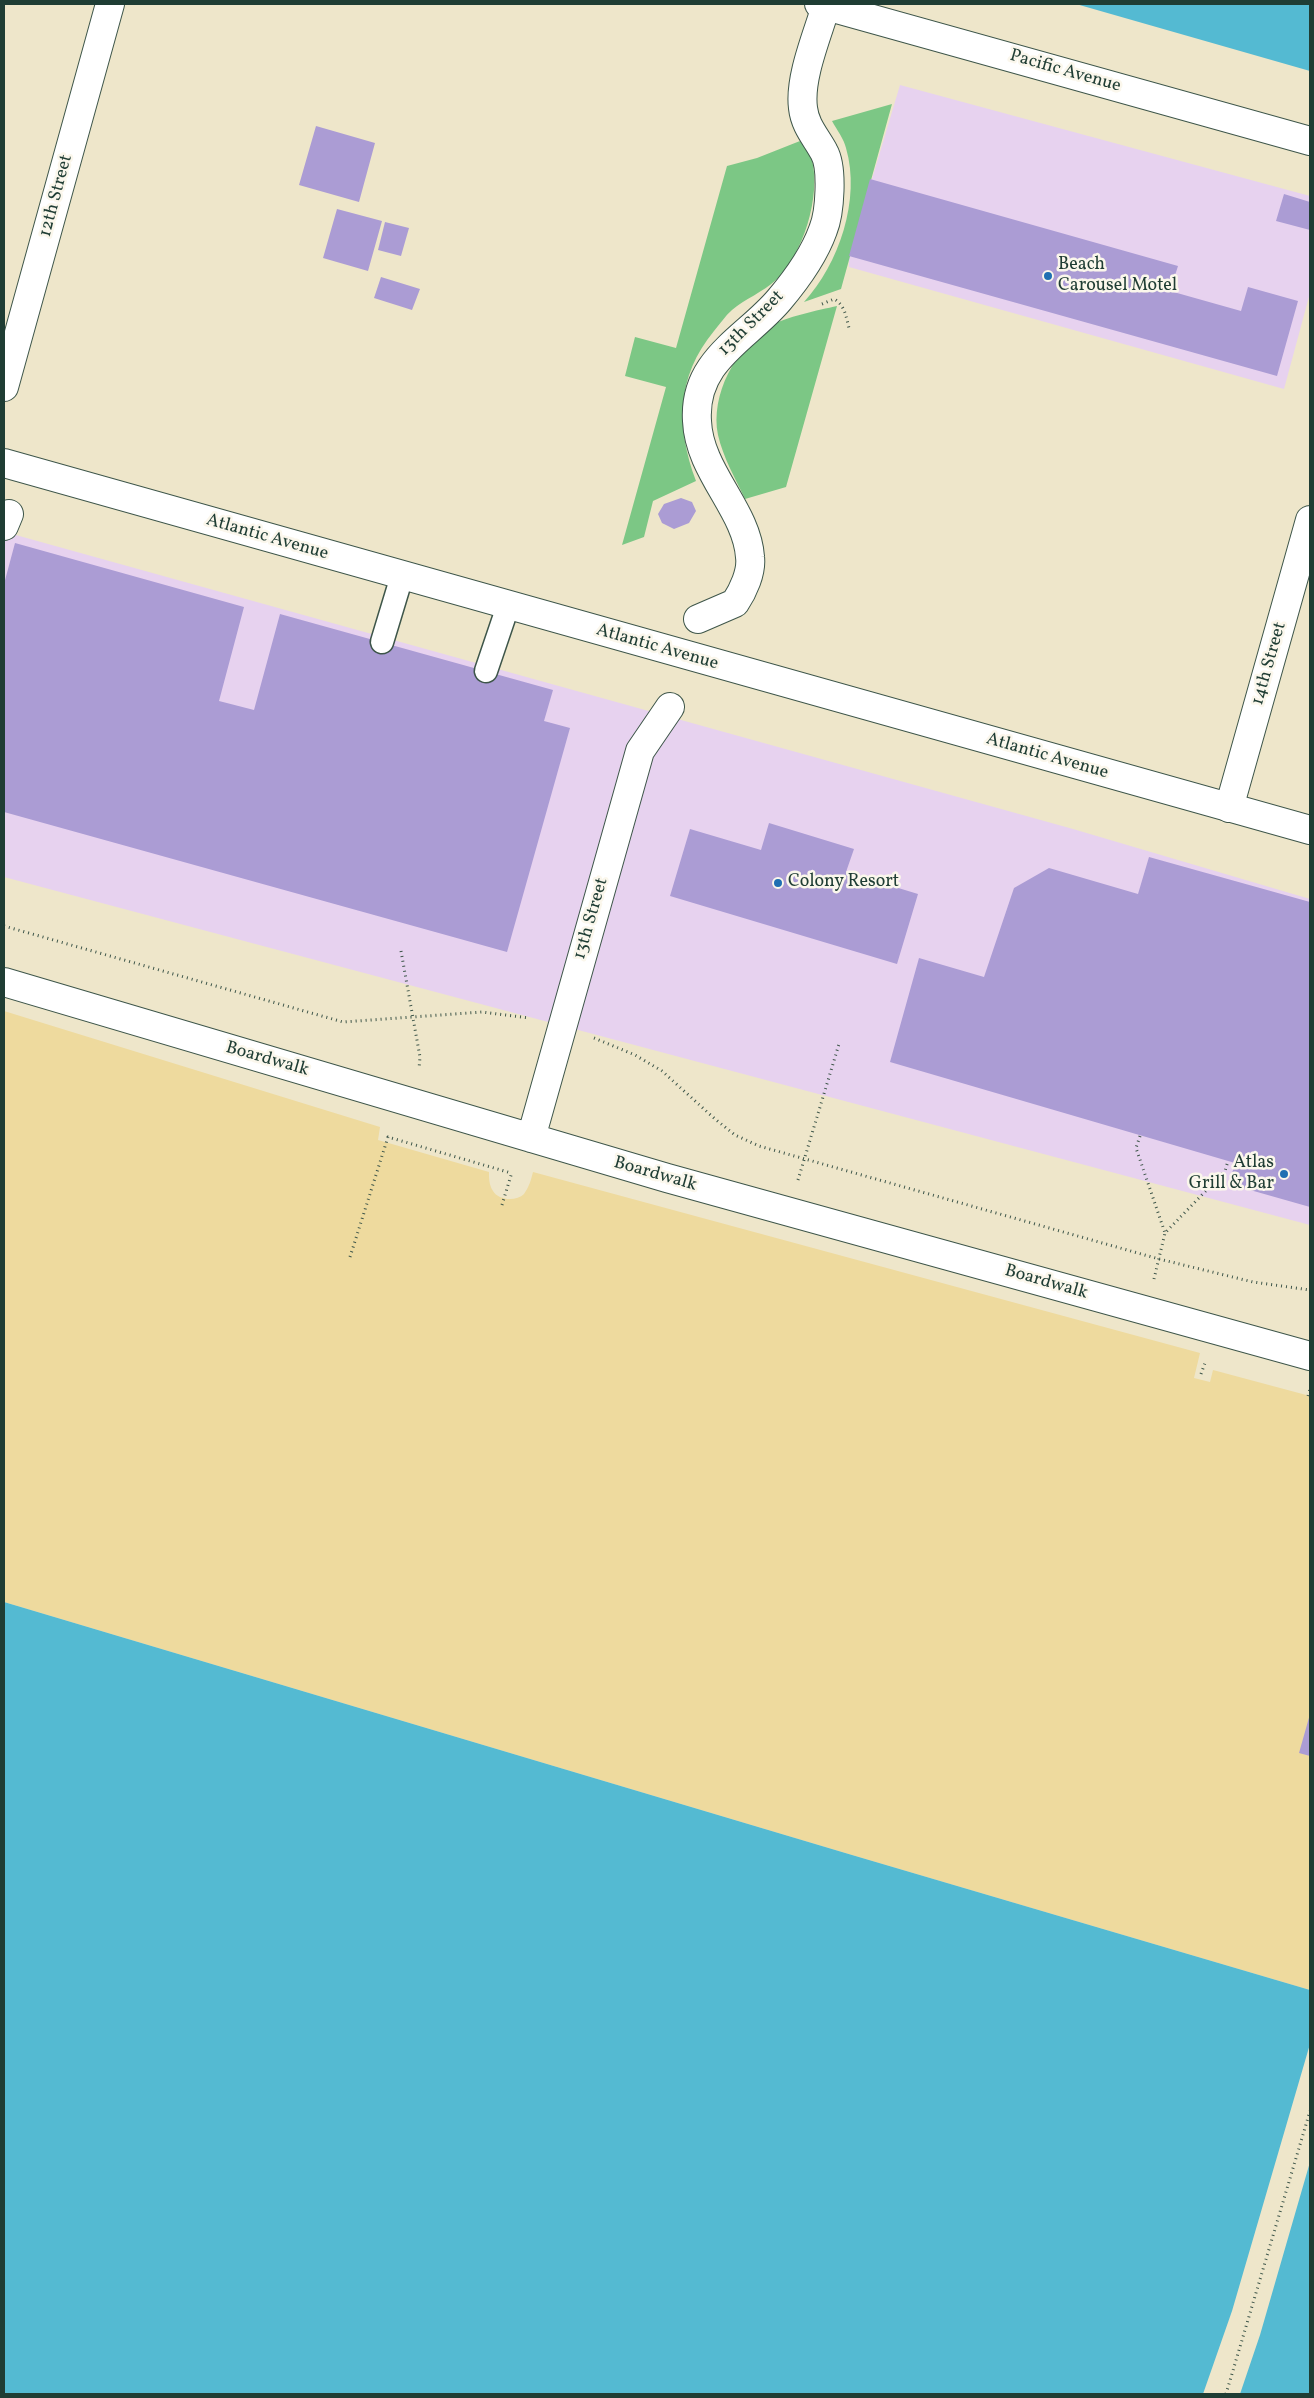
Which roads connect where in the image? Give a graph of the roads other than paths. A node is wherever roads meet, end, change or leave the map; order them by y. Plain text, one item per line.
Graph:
1 (110, 4) edge
2 (823, 5) edge
3 (1310, 141) edge
4 (4, 387) edge
5 (4, 463) edge
6 (1310, 520) edge
7 (402, 576) junction
8 (508, 606) junction
9 (698, 620) dead end
10 (382, 642) dead end
11 (486, 671) dead end
12 (670, 707) dead end
13 (1229, 808) junction
14 (1310, 830) edge
15 (4, 982) edge
16 (531, 1138) junction
17 (1310, 1356) edge

1 - 4 main road, 12th Street
2 - 3 main road, Pacific Avenue
2 - 9 main road, 13th Street
5 - 7 main road, Atlantic Avenue
6 - 13 main road, 14th Street
7 - 8 main road, Atlantic Avenue
7 - 10 lane
8 - 11 lane
8 - 13 main road, Atlantic Avenue
12 - 16 main road, 13th Street
13 - 14 main road, Atlantic Avenue
15 - 16 main road, Boardwalk
16 - 17 main road, Boardwalk

